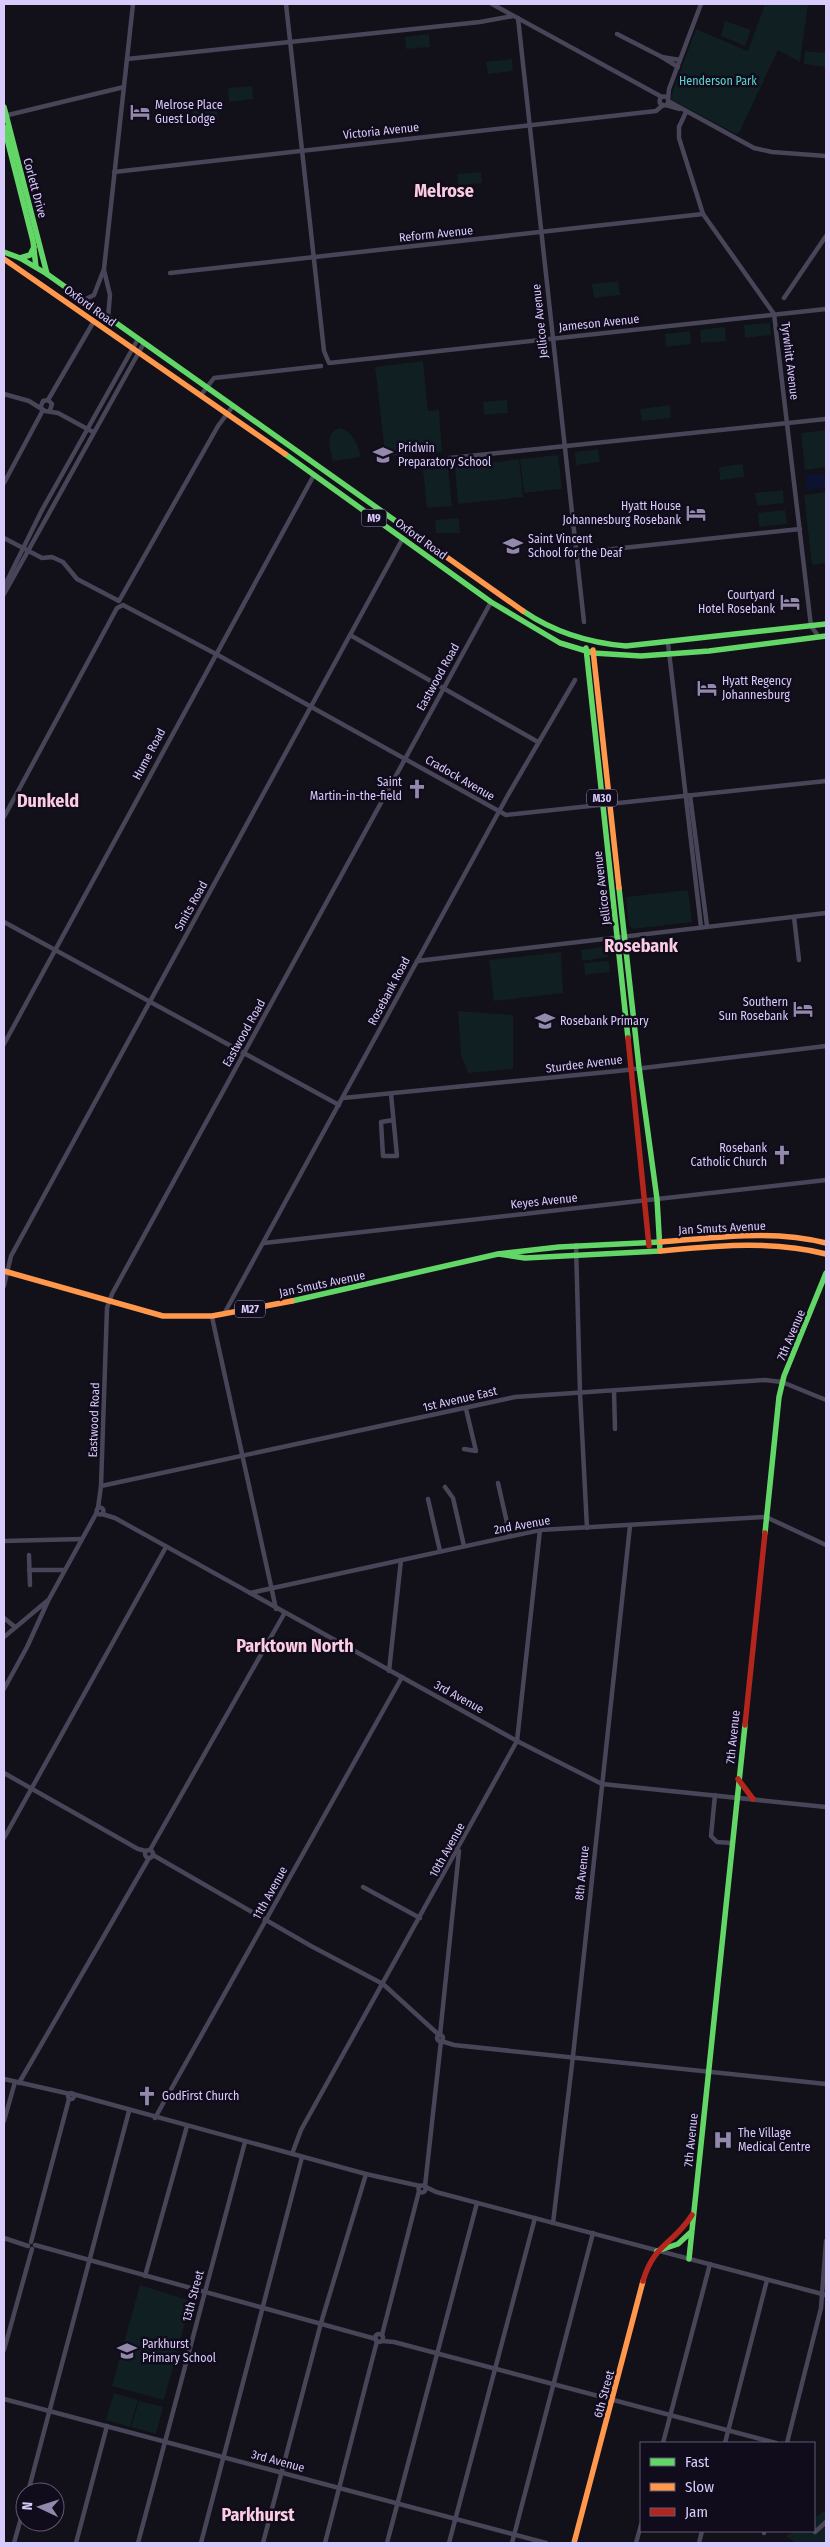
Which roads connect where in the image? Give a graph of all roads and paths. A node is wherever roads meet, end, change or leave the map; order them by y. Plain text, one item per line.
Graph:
1 (133, 4) edge
2 (286, 4) edge
3 (492, 4) edge
4 (701, 4) edge
5 (516, 17) junction
6 (617, 34) dead end
7 (290, 43) junction
8 (662, 57) junction
9 (127, 59) junction
10 (680, 60) junction
11 (678, 67) junction
12 (124, 87) junction
13 (664, 101) junction
14 (4, 107) edge
15 (686, 112) junction
16 (5, 116) edge
17 (528, 126) junction
18 (4, 127) edge
19 (302, 150) junction
20 (826, 156) edge
21 (114, 172) junction
22 (703, 214) junction
23 (541, 233) junction
24 (826, 236) edge
25 (34, 247) junction
26 (4, 252) edge
27 (313, 257) junction
28 (20, 258) junction
29 (4, 259) edge
30 (36, 267) junction
31 (104, 269) junction
32 (47, 274) junction
33 (170, 274) dead end
34 (43, 285) junction
35 (97, 289) junction
36 (110, 290) junction
37 (784, 298) dead end
38 (84, 300) junction
39 (826, 310) edge
40 (774, 314) junction
41 (108, 318) junction
42 (94, 321) junction
43 (552, 338) junction
44 (138, 339) junction
45 (144, 344) junction
46 (131, 349) junction
47 (137, 353) junction
48 (321, 366) dead end
49 (195, 379) junction
50 (189, 387) junction
51 (206, 387) junction
52 (4, 394) edge
53 (201, 395) junction
54 (222, 398) junction
55 (47, 406) junction
56 (217, 406) junction
57 (233, 406) junction
58 (228, 414) junction
59 (826, 419) edge
60 (788, 423) junction
61 (86, 427) junction
62 (93, 432) junction
63 (280, 439) junction
64 (564, 446) junction
65 (275, 448) junction
66 (450, 458) dead end
67 (313, 463) junction
68 (308, 471) junction
69 (324, 471) junction
70 (316, 477) junction
71 (4, 483) edge
72 (409, 529) junction
73 (800, 529) junction
74 (4, 538) edge
75 (403, 538) junction
76 (22, 548) junction
77 (28, 551) junction
78 (576, 553) junction
79 (4, 587) edge
80 (498, 592) junction
81 (4, 594) edge
82 (491, 602) junction
83 (120, 603) junction
84 (584, 622) dead end
85 (826, 624) edge
86 (811, 626) junction
87 (350, 635) junction
88 (826, 636) edge
89 (819, 637) junction
90 (587, 641) junction
91 (594, 643) junction
92 (668, 643) junction
93 (585, 652) junction
94 (593, 653) junction
95 (216, 654) junction
96 (669, 654) junction
97 (575, 680) dead end
98 (443, 688) junction
99 (310, 708) junction
100 (538, 742) junction
101 (405, 759) junction
102 (826, 781) edge
103 (688, 795) junction
104 (610, 804) junction
105 (602, 805) junction
106 (499, 813) junction
107 (4, 817) edge
108 (699, 856) junction
109 (693, 857) junction
110 (826, 913) edge
111 (794, 917) junction
112 (4, 922) edge
113 (707, 926) junction
114 (701, 927) junction
115 (625, 936) junction
116 (618, 937) junction
117 (56, 949) junction
118 (799, 960) dead end
119 (417, 961) junction
120 (149, 1002) junction
121 (4, 1044) edge
122 (826, 1046) edge
123 (244, 1054) junction
124 (639, 1067) junction
125 (632, 1068) junction
126 (391, 1094) junction
127 (343, 1098) junction
128 (339, 1105) junction
129 (394, 1120) junction
130 (826, 1180) edge
131 (657, 1199) junction
132 (645, 1200) junction
133 (649, 1242) junction
134 (660, 1242) junction
135 (264, 1243) junction
136 (826, 1243) edge
137 (576, 1245) junction
138 (660, 1251) junction
139 (649, 1252) junction
140 (499, 1254) junction
141 (576, 1254) junction
142 (826, 1254) edge
143 (5, 1272) edge
144 (826, 1273) edge
145 (4, 1286) edge
146 (109, 1302) junction
147 (224, 1314) junction
148 (212, 1317) junction
149 (782, 1382) junction
150 (614, 1391) junction
151 (580, 1393) junction
152 (826, 1400) edge
153 (466, 1409) junction
154 (615, 1429) dead end
155 (464, 1449) dead end
156 (243, 1455) junction
157 (498, 1483) dead end
158 (101, 1486) junction
159 (444, 1487) dead end
160 (428, 1499) dead end
161 (101, 1511) junction
162 (766, 1517) junction
163 (630, 1526) junction
164 (588, 1528) junction
165 (540, 1530) junction
166 (510, 1536) junction
167 (82, 1539) junction
168 (4, 1541) edge
169 (826, 1545) edge
170 (464, 1546) junction
171 (166, 1548) junction
172 (440, 1551) junction
173 (29, 1555) dead end
174 (401, 1560) junction
175 (29, 1570) junction
176 (64, 1570) junction
177 (30, 1585) dead end
178 (272, 1588) junction
179 (250, 1593) junction
180 (48, 1601) junction
181 (276, 1609) junction
182 (284, 1614) junction
183 (4, 1618) edge
184 (15, 1627) junction
185 (4, 1637) edge
186 (389, 1670) junction
187 (402, 1677) junction
188 (4, 1689) edge
189 (518, 1741) junction
190 (4, 1773) edge
191 (738, 1779) junction
192 (602, 1784) junction
193 (32, 1788) junction
194 (715, 1795) junction
195 (736, 1797) junction
196 (753, 1799) junction
197 (826, 1807) edge
198 (4, 1838) edge
199 (732, 1843) junction
200 (460, 1847) junction
201 (149, 1855) junction
202 (362, 1887) dead end
203 (420, 1918) junction
204 (266, 1920) junction
205 (383, 1984) junction
206 (440, 2038) junction
207 (573, 2056) junction
208 (708, 2071) junction
209 (4, 2079) edge
210 (17, 2082) junction
211 (826, 2084) edge
212 (71, 2097) junction
213 (129, 2111) junction
214 (155, 2118) junction
215 (4, 2120) edge
216 (187, 2126) junction
217 (245, 2142) junction
218 (292, 2154) junction
219 (302, 2157) junction
220 (366, 2174) junction
221 (422, 2189) junction
222 (477, 2203) junction
223 (693, 2212) junction
224 (535, 2218) junction
225 (553, 2223) junction
226 (691, 2231) junction
227 (593, 2233) junction
228 (4, 2238) edge
229 (826, 2241) edge
230 (31, 2245) junction
231 (657, 2252) junction
232 (689, 2259) junction
233 (90, 2261) junction
234 (710, 2264) junction
235 (146, 2276) junction
236 (767, 2280) junction
237 (205, 2292) junction
238 (824, 2295) edge
239 (263, 2307) junction
240 (321, 2323) junction
241 (379, 2338) junction
242 (4, 2350) edge
243 (438, 2354) junction
244 (496, 2369) junction
245 (554, 2384) junction
246 (4, 2399) edge
247 (613, 2400) junction
248 (49, 2412) junction
249 (671, 2415) junction
250 (107, 2426) junction
251 (728, 2430) junction
252 (165, 2442) junction
253 (663, 2442) edge
254 (725, 2442) edge
255 (772, 2442) edge
256 (787, 2442) edge
257 (224, 2457) junction
258 (281, 2472) junction
259 (31, 2482) edge
260 (340, 2488) junction
261 (397, 2504) junction
262 (456, 2519) junction
263 (826, 2522) edge
264 (640, 2529) edge
265 (816, 2532) dead end
266 (514, 2535) junction
267 (76, 2543) edge
268 (138, 2543) edge
269 (201, 2543) edge
270 (263, 2543) edge
271 (325, 2543) edge
272 (387, 2543) edge
273 (449, 2543) edge
274 (512, 2543) edge
275 (546, 2543) edge
276 (574, 2543) edge
277 (636, 2543) edge

1 - 9 street
2 - 7 street
3 - 5 street
4 - 10 street
5 - 7 street
5 - 13 street
5 - 17 street, Jellicoe Avenue
6 - 8 street
7 - 9 street
7 - 19 street
8 - 10 street
8 - 11 street
9 - 12 street
10 - 11 street
11 - 13 street
12 - 16 street
12 - 21 street
13 - 15 street
13 - 17 street, Victoria Avenue
14 - 16 main road, Corlett Drive
15 - 20 street
15 - 22 street, Tyrwhitt Avenue
16 - 32 main road, Corlett Drive
17 - 19 street, Victoria Avenue
17 - 23 street, Jellicoe Avenue
18 - 25 main road, Corlett Drive
19 - 21 street, Victoria Avenue
19 - 27 street
21 - 31 street
22 - 23 street, Reform Avenue
22 - 40 street, Tyrwhitt Avenue
23 - 27 street, Reform Avenue
23 - 43 street, Jellicoe Avenue
24 - 37 street
25 - 28 main road
25 - 30 main road, Corlett Drive
26 - 28 main road, Oxford Road / M9
27 - 33 street, Reform Avenue
27 - 43 street, Jameson Avenue
28 - 30 main road, Oxford Road / M9
29 - 34 main road, Oxford Road / M9
30 - 32 main road, Oxford Road / M9
30 - 34 main road, Corlett Drive
31 - 35 street
31 - 36 street
32 - 38 main road, Oxford Road / M9
34 - 42 main road, Oxford Road / M9
35 - 36 street
35 - 38 street
36 - 41 street
38 - 41 main road, Oxford Road / M9
39 - 40 street, Jameson Avenue
40 - 43 street, Jameson Avenue
40 - 60 street, Tyrwhitt Avenue
41 - 44 main road, Oxford Road / M9
42 - 46 main road, Oxford Road / M9
42 - 55 street
43 - 64 street, Jellicoe Avenue
44 - 45 main road, Oxford Road / M9
44 - 46 street
45 - 47 street
45 - 49 main road, Oxford Road / M9
46 - 47 main road, Oxford Road / M9
46 - 61 street
47 - 50 main road, Oxford Road / M9
47 - 62 street
48 - 51 street
49 - 50 main road
49 - 51 main road, Oxford Road / M9
50 - 53 main road, Oxford Road / M9
51 - 53 street
51 - 54 main road, Oxford Road / M9
52 - 55 street
53 - 56 main road, Oxford Road / M9
54 - 56 main road
54 - 57 main road, Oxford Road / M9
55 - 61 street
55 - 71 street
56 - 58 main road, Oxford Road / M9
57 - 58 street
57 - 63 main road, Oxford Road / M9
58 - 65 main road, Oxford Road / M9
58 - 83 street
59 - 60 street
60 - 64 street
60 - 73 street, Tyrwhitt Avenue
61 - 62 street
61 - 76 street
62 - 77 street
63 - 65 main road
63 - 67 main road, Oxford Road / M9
64 - 66 street
64 - 78 street, Jellicoe Avenue
65 - 68 main road, Oxford Road / M9
67 - 68 main road
67 - 69 main road, Oxford Road / M9
68 - 70 main road, Oxford Road / M9
69 - 70 main road
69 - 72 main road, Oxford Road / M9
70 - 75 main road, Oxford Road / M9
70 - 95 street, Hume Road
72 - 75 main road
72 - 80 main road, Oxford Road / M9
73 - 78 street
73 - 86 street, Tyrwhitt Avenue
74 - 76 street, Cradock Avenue
75 - 82 main road, Oxford Road / M9
75 - 87 street, Smits Road
76 - 77 street, Cradock Avenue
76 - 79 street
77 - 81 street
77 - 83 street, Cradock Avenue
78 - 84 street, Jellicoe Avenue
80 - 82 main road
80 - 90 main road, Oxford Road / M9
82 - 93 main road, Oxford Road / M9
82 - 98 street, Eastwood Road
83 - 95 street, Cradock Avenue
83 - 107 street
85 - 86 main road, Oxford Road / M9
86 - 89 street, Tyrwhitt Avenue
86 - 92 main road, Oxford Road / M9
87 - 98 street
87 - 99 street, Smits Road
88 - 89 main road, Oxford Road / M9
89 - 96 main road, Oxford Road / M9
90 - 91 main road, Oxford Road / M9
90 - 93 main road, Jellicoe Avenue / M30
91 - 92 main road, Oxford Road / M9
91 - 94 main road, Jellicoe Avenue / M30
92 - 96 street
93 - 94 main road, Oxford Road / M9
93 - 105 main road, Jellicoe Avenue / M30
94 - 96 main road, Oxford Road / M9
94 - 104 main road, Jellicoe Avenue / M30
95 - 99 street, Cradock Avenue
95 - 117 street, Hume Road
96 - 103 street
97 - 100 street, Rosebank Road
98 - 100 street
98 - 101 street, Eastwood Road
99 - 101 street, Cradock Avenue
99 - 120 street, Smits Road
100 - 106 street, Rosebank Road
101 - 106 street, Cradock Avenue
101 - 123 street, Eastwood Road
102 - 103 street, Cradock Avenue
103 - 104 street, Cradock Avenue
103 - 108 street
103 - 109 street
104 - 105 street, Cradock Avenue
104 - 115 main road, Jellicoe Avenue / M30
105 - 106 street, Cradock Avenue
105 - 116 main road, Jellicoe Avenue / M30
106 - 119 street, Rosebank Road
108 - 109 street
108 - 113 street
109 - 114 street
110 - 111 street
111 - 113 street
111 - 118 street
112 - 117 street
113 - 114 street
114 - 115 street
115 - 116 street
115 - 124 main road, Jellicoe Avenue / M30
116 - 119 street
116 - 125 main road, Jellicoe Avenue / M30
117 - 120 street
117 - 121 street, Hume Road
119 - 127 street, Rosebank Road
120 - 123 street
120 - 143 street, Smits Road
122 - 124 street, Sturdee Avenue
123 - 128 street
123 - 146 street, Eastwood Road
124 - 125 street, Sturdee Avenue
124 - 131 main road, Jellicoe Avenue / M30
125 - 126 street, Sturdee Avenue
125 - 132 main road, Jellicoe Avenue / M30
126 - 127 street, Sturdee Avenue
126 - 129 street
127 - 128 street, Rosebank Road
128 - 135 street, Rosebank Road
129 - 129 street
130 - 131 street, Keyes Avenue
131 - 132 street, Keyes Avenue
131 - 134 main road, Jellicoe Avenue / M30
132 - 133 main road, Jellicoe Avenue / M30
132 - 135 street, Keyes Avenue
133 - 134 main road, Jan Smuts Avenue / M27
133 - 137 main road, Jan Smuts Avenue / M27
133 - 139 main road, Jellicoe Avenue / M30
134 - 136 main road, Jan Smuts Avenue / M27
134 - 138 main road, Jellicoe Avenue / M30
135 - 147 street, Rosebank Road
137 - 140 main road, Jan Smuts Avenue / M27
137 - 141 street
138 - 139 main road, Jan Smuts Avenue / M27
138 - 142 main road, Jan Smuts Avenue / M27
139 - 141 main road, Jan Smuts Avenue / M27
140 - 141 main road, Jan Smuts Avenue / M27
140 - 147 main road, Jan Smuts Avenue / M27
141 - 151 street
143 - 145 street, Smits Road
143 - 146 main road, Jan Smuts Avenue / M27
144 - 149 main road, 7th Avenue
146 - 148 main road, Jan Smuts Avenue / M27
146 - 158 street, Eastwood Road
147 - 148 main road, Jan Smuts Avenue / M27
148 - 156 street
149 - 150 street, 1st Avenue East
149 - 152 street, 1st Avenue East
149 - 162 main road, 7th Avenue
150 - 151 street, 1st Avenue East
150 - 154 street
151 - 153 street, 1st Avenue East
151 - 164 street
153 - 155 street
153 - 156 street, 1st Avenue East
156 - 158 street, 1st Avenue East
156 - 178 street
157 - 166 street
158 - 161 street, Eastwood Road
159 - 170 street
160 - 172 street
161 - 167 street
161 - 171 street, 3rd Avenue
162 - 163 street, 2nd Avenue
162 - 169 street, 2nd Avenue
162 - 191 main road, 7th Avenue
163 - 164 street, 2nd Avenue
163 - 192 street, 8th Avenue
164 - 165 street, 2nd Avenue
165 - 166 street, 2nd Avenue
165 - 189 street, 10th Avenue
166 - 170 street, 2nd Avenue
167 - 168 street
167 - 176 street
170 - 172 street, 2nd Avenue
171 - 179 street, 3rd Avenue
171 - 193 street
172 - 174 street, 2nd Avenue
173 - 175 street
174 - 178 street, 2nd Avenue
174 - 186 street
175 - 176 street
175 - 177 street
176 - 180 street
178 - 179 street, 2nd Avenue
178 - 181 street
179 - 181 street, 3rd Avenue
180 - 184 street
180 - 188 street
181 - 182 street, 3rd Avenue
182 - 186 street, 3rd Avenue
182 - 201 street
183 - 184 street
184 - 185 street
186 - 187 street, 3rd Avenue
187 - 189 street, 3rd Avenue
187 - 204 street, 11th Avenue
189 - 192 street, 3rd Avenue
189 - 200 street, 10th Avenue
190 - 193 street
191 - 195 main road, 7th Avenue
191 - 196 main road
192 - 194 street, 3rd Avenue
192 - 207 street, 8th Avenue
193 - 198 street
193 - 201 street
194 - 195 street, 3rd Avenue
194 - 199 street
195 - 196 street, 3rd Avenue
195 - 199 main road, 7th Avenue
196 - 197 street, 3rd Avenue
199 - 208 main road, 7th Avenue
200 - 203 street, 10th Avenue
200 - 206 street
201 - 204 street
201 - 210 street
202 - 203 street
203 - 205 street, 10th Avenue
204 - 205 street
204 - 214 street, 11th Avenue
205 - 206 street
205 - 218 street, 10th Avenue
206 - 207 street
206 - 221 street
207 - 208 street
207 - 225 street, 8th Avenue
208 - 211 street
208 - 223 main road, 7th Avenue
209 - 210 street
210 - 212 street
210 - 215 street
212 - 213 street
212 - 230 street
213 - 214 street
213 - 233 street
214 - 216 street
216 - 217 street
216 - 235 street
217 - 218 street
217 - 237 street, 13th Street
218 - 219 street
219 - 220 street
219 - 239 street
220 - 221 street
220 - 240 street
221 - 222 street
221 - 241 street
222 - 224 street
222 - 243 street
223 - 226 main road, 7th Avenue
223 - 231 main road
224 - 225 street
224 - 244 street
225 - 227 street
226 - 231 main road
226 - 232 main road, 7th Avenue
227 - 231 street
227 - 245 street
228 - 230 street
229 - 238 street
230 - 233 street
230 - 242 street
231 - 232 street
231 - 247 main road, 6th Street
232 - 234 street
233 - 235 street
233 - 248 street
234 - 236 street
234 - 249 street
235 - 237 street
236 - 238 street
236 - 251 street
237 - 239 street
237 - 252 street, 13th Street
238 - 256 street
239 - 240 street
239 - 257 street
240 - 241 street
240 - 258 street
241 - 243 street
241 - 260 street
243 - 244 street
243 - 261 street
244 - 245 street
244 - 262 street
245 - 247 street
245 - 266 street
246 - 248 street, 3rd Avenue
247 - 249 street
247 - 276 main road, 6th Street
248 - 250 street, 3rd Avenue
248 - 259 street
249 - 251 street
249 - 253 street
250 - 252 street, 3rd Avenue
250 - 267 street
251 - 254 street
251 - 255 street
252 - 257 street, 3rd Avenue
252 - 268 street, 13th Street
257 - 258 street, 3rd Avenue
257 - 269 street
258 - 260 street, 3rd Avenue
258 - 270 street
260 - 261 street, 3rd Avenue
260 - 271 street
261 - 262 street, 3rd Avenue
261 - 272 street
262 - 266 street, 3rd Avenue
262 - 273 street
263 - 265 street
264 - 277 street
266 - 274 street
266 - 275 street, 3rd Avenue

